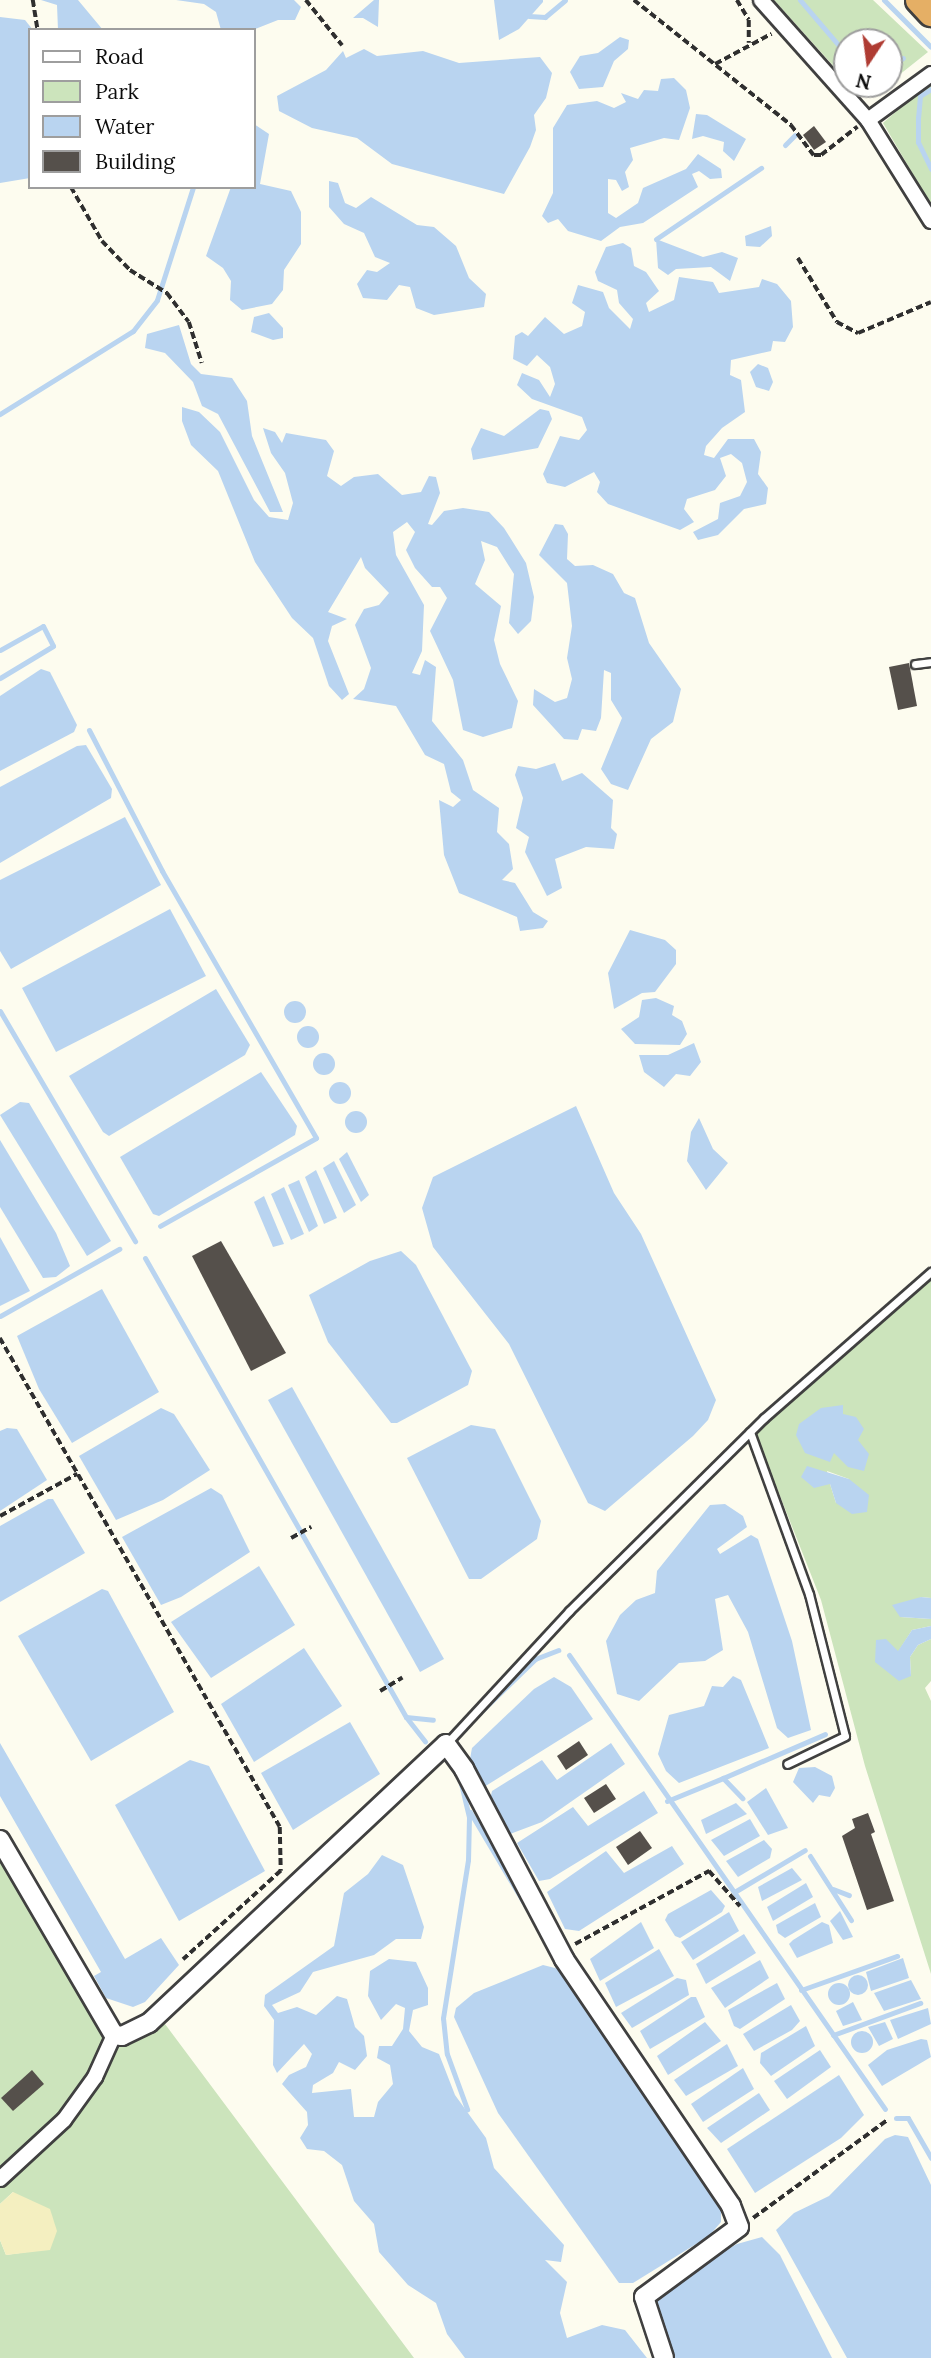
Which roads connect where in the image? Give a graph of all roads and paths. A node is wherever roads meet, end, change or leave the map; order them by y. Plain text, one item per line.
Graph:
1 (33, 0) edge
2 (306, 0) edge
3 (634, 0) edge
4 (737, 0) edge
5 (761, 0) edge
6 (919, 0) edge
7 (931, 13) edge
8 (785, 26) junction
9 (38, 28) edge
10 (750, 43) junction
11 (342, 45) dead end
12 (715, 64) junction
13 (931, 74) edge
14 (868, 120) junction
15 (72, 189) edge
16 (931, 222) edge
17 (798, 258) dead end
18 (931, 302) edge
19 (202, 363) dead end
20 (931, 662) edge
21 (915, 664) dead end
22 (931, 1272) edge
23 (0, 1338) edge
24 (750, 1432) junction
25 (77, 1474) junction
26 (0, 1516) edge
27 (311, 1527) dead end
28 (291, 1538) dead end
29 (402, 1678) dead end
30 (380, 1691) dead end
31 (446, 1744) junction
32 (787, 1764) dead end
33 (0, 1840) edge
34 (740, 1906) dead end
35 (560, 1953) junction
36 (183, 1959) dead end
37 (114, 2035) junction
38 (886, 2121) dead end
39 (0, 2179) edge
40 (739, 2227) junction
41 (664, 2358) edge

1 - 9 path
2 - 11 path
3 - 12 path
4 - 10 path
5 - 8 street
6 - 7 highway
8 - 10 path
8 - 14 street
10 - 12 path
12 - 14 path
13 - 14 street
14 - 16 street
15 - 19 path
17 - 18 path
20 - 21 lane
22 - 24 lane
23 - 25 path
24 - 31 lane
24 - 32 lane
25 - 26 path
25 - 36 path
27 - 28 path
29 - 30 path
31 - 35 street
31 - 37 street
33 - 37 street
34 - 35 path
35 - 40 street
37 - 39 street
38 - 40 path
40 - 41 street

